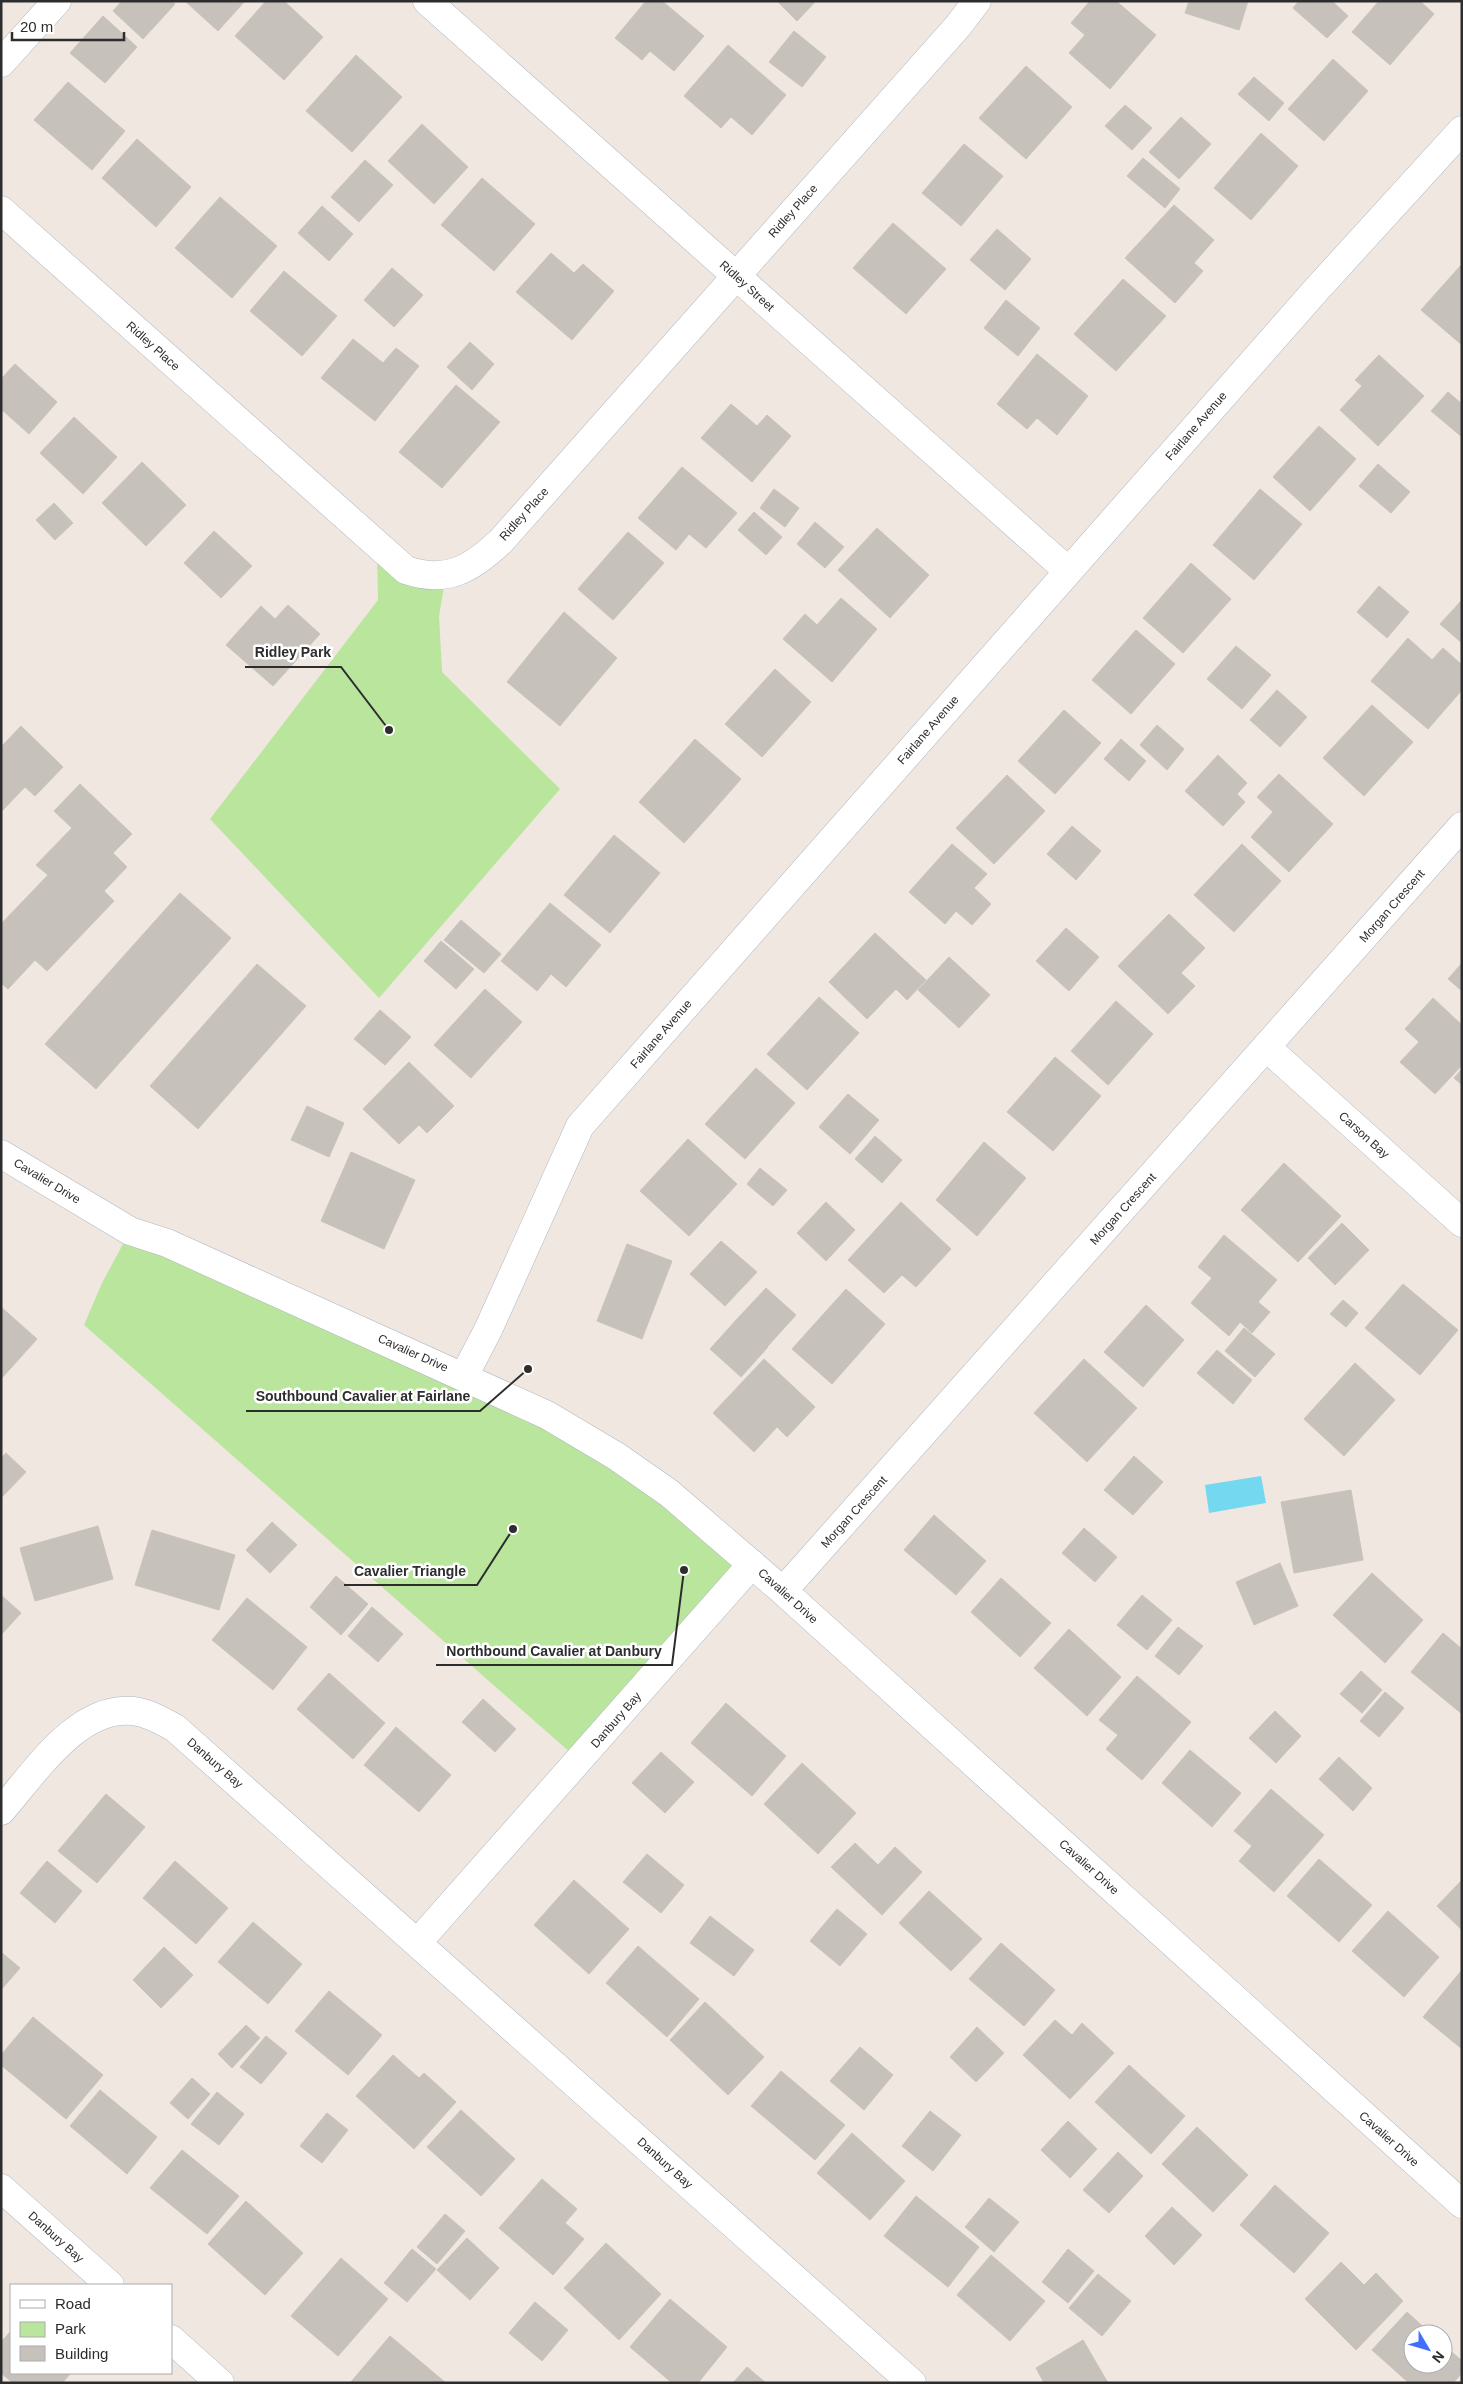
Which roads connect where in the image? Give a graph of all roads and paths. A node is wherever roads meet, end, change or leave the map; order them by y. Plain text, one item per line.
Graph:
1 (57, 1) edge
2 (427, 1) edge
3 (977, 1) edge
4 (1, 63) edge
5 (1462, 130) edge
6 (1, 210) edge
7 (736, 276) junction
8 (1068, 571) junction
9 (1462, 826) edge
10 (1266, 1047) junction
11 (1, 1154) edge
12 (1462, 1223) edge
13 (464, 1376) junction
14 (752, 1564) junction
15 (783, 1591) junction
16 (1, 1811) edge
17 (418, 1942) junction
18 (1, 2188) edge
19 (1462, 2204) edge
20 (109, 2284) edge
21 (172, 2341) edge
22 (220, 2383) edge
23 (912, 2383) edge

1 - 4 street
2 - 7 street, Ridley Street
3 - 7 street, Ridley Place
5 - 8 street, Fairlane Avenue
6 - 7 street, Ridley Place
7 - 8 street, Ridley Street
8 - 13 street, Fairlane Avenue
9 - 10 street, Morgan Crescent
10 - 12 street, Carson Bay
10 - 15 street, Morgan Crescent
11 - 13 street, Cavalier Drive
13 - 14 street, Cavalier Drive
14 - 15 street, Cavalier Drive
14 - 17 street, Danbury Bay
15 - 19 street, Cavalier Drive
16 - 17 street, Danbury Bay
17 - 23 street, Danbury Bay
18 - 20 street, Danbury Bay
21 - 22 street

